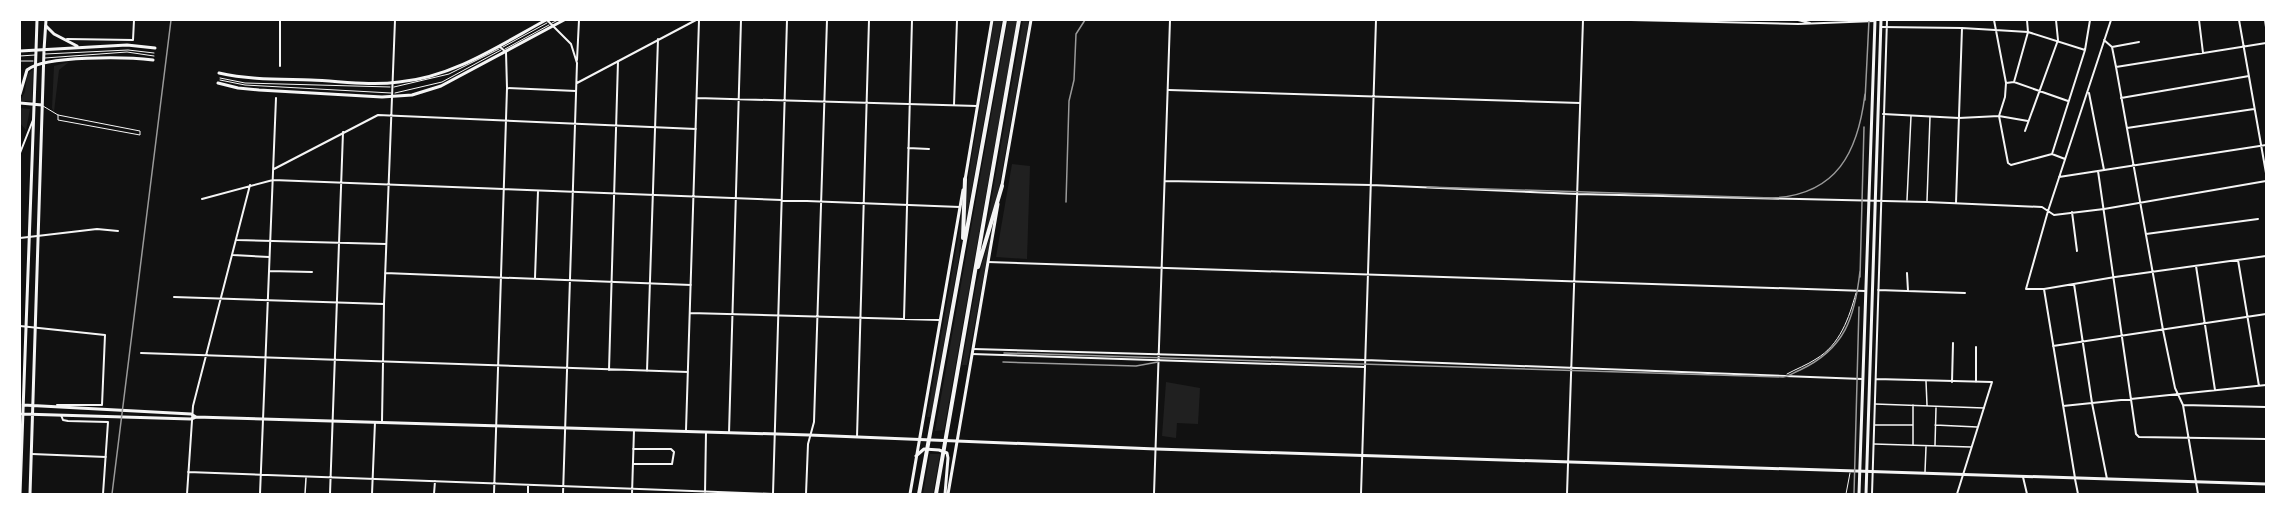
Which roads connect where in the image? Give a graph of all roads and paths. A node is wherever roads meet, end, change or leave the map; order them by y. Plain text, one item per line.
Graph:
1 (37, 20) edge
2 (46, 20) edge
3 (134, 20) edge
4 (280, 20) edge
5 (395, 20) edge
6 (554, 20) edge
7 (558, 20) edge
8 (564, 20) edge
9 (579, 20) edge
10 (698, 20) edge
11 (741, 20) edge
12 (787, 20) edge
13 (827, 20) edge
14 (869, 20) edge
15 (912, 20) edge
16 (957, 20) edge
17 (992, 20) edge
18 (1005, 20) edge
19 (1019, 20) edge
20 (1030, 20) edge
21 (1170, 20) edge
22 (1376, 20) edge
23 (1582, 20) edge
24 (1631, 20) edge
25 (1798, 20) edge
26 (1804, 20) edge
27 (1875, 20) edge
28 (1881, 20) edge
29 (1887, 20) edge
30 (1994, 20) edge
31 (2027, 20) edge
32 (2056, 20) edge
33 (2090, 20) edge
34 (2110, 20) edge
35 (2199, 20) edge
36 (2239, 20) edge
37 (2265, 20) edge
38 (549, 22) edge
39 (1798, 24) junction
40 (1812, 24) junction
41 (46, 26) junction
42 (1881, 27) junction
43 (1887, 27) junction
44 (2266, 27) edge
45 (1962, 28) junction
46 (1995, 29) junction
47 (2028, 32) junction
48 (61, 39) junction
49 (658, 39) junction
50 (2058, 40) junction
51 (2104, 40) junction
52 (2139, 42) dead end
53 (2266, 43) edge
54 (78, 47) junction
55 (2112, 47) junction
56 (2244, 47) junction
57 (154, 48) dead end
58 (502, 49) junction
59 (2085, 50) junction
60 (20, 51) edge
61 (36, 53) junction
62 (2203, 53) junction
63 (44, 54) junction
64 (20, 56) edge
65 (154, 56) junction
66 (20, 61) edge
67 (618, 61) junction
68 (35, 63) junction
69 (44, 63) junction
70 (577, 63) junction
71 (280, 66) dead end
72 (2116, 67) junction
73 (219, 73) dead end
74 (2248, 76) junction
75 (219, 80) joint
76 (2014, 82) junction
77 (577, 83) junction
78 (2006, 83) junction
79 (393, 85) junction
80 (507, 88) junction
81 (1168, 90) junction
82 (2088, 90) junction
83 (576, 91) junction
84 (2039, 91) junction
85 (20, 94) edge
86 (393, 95) junction
87 (1373, 97) junction
88 (276, 98) dead end
89 (697, 98) junction
90 (2121, 98) junction
91 (739, 99) junction
92 (785, 100) junction
93 (2068, 101) junction
94 (824, 102) junction
95 (867, 102) junction
96 (20, 103) edge
97 (1580, 103) junction
98 (33, 104) junction
99 (910, 104) junction
100 (42, 105) junction
101 (954, 105) junction
102 (977, 106) junction
103 (2254, 109) junction
104 (1883, 114) junction
105 (58, 115) junction
106 (392, 116) junction
107 (1911, 116) junction
108 (2000, 116) junction
109 (1929, 117) junction
110 (1959, 118) junction
111 (33, 120) junction
112 (506, 121) junction
113 (2028, 121) junction
114 (575, 123) junction
115 (616, 125) junction
116 (655, 127) junction
117 (2127, 128) junction
118 (696, 129) junction
119 (2025, 131) dead end
120 (343, 132) junction
121 (2266, 145) edge
122 (2261, 146) junction
123 (908, 148) junction
124 (929, 149) dead end
125 (20, 153) edge
126 (2052, 154) junction
127 (2065, 159) junction
128 (2134, 165) junction
129 (274, 169) junction
130 (2104, 170) junction
131 (2098, 171) junction
132 (2266, 173) edge
133 (2059, 177) junction
134 (965, 179) junction
135 (273, 180) junction
136 (1165, 181) junction
137 (2266, 181) edge
138 (342, 184) junction
139 (250, 185) junction
140 (389, 185) junction
141 (1371, 185) junction
142 (1002, 186) junction
143 (504, 191) junction
144 (538, 191) junction
145 (573, 193) junction
146 (1577, 194) junction
147 (614, 195) junction
148 (653, 196) junction
149 (694, 198) junction
150 (202, 199) dead end
151 (736, 199) junction
152 (782, 201) junction
153 (1868, 201) junction
154 (1875, 201) junction
155 (1881, 201) junction
156 (1907, 201) junction
157 (821, 202) junction
158 (1927, 202) junction
159 (1956, 202) junction
160 (2140, 203) junction
161 (864, 204) junction
162 (907, 205) junction
163 (960, 207) junction
164 (2104, 209) junction
165 (2048, 211) junction
166 (2072, 212) junction
167 (2258, 219) dead end
168 (118, 231) dead end
169 (2146, 234) junction
170 (39, 236) junction
171 (29, 237) junction
172 (20, 238) edge
173 (237, 240) junction
174 (270, 240) junction
175 (339, 243) junction
176 (386, 244) junction
177 (2078, 251) dead end
178 (962, 254) junction
179 (233, 255) junction
180 (2266, 256) edge
181 (269, 257) junction
182 (2238, 260) junction
183 (988, 262) junction
184 (2196, 266) junction
185 (1162, 268) junction
186 (269, 271) junction
187 (2152, 271) junction
188 (312, 273) dead end
189 (385, 273) junction
190 (1907, 273) dead end
191 (1368, 274) junction
192 (501, 277) junction
193 (2115, 277) junction
194 (535, 279) junction
195 (570, 280) junction
196 (1575, 281) junction
197 (612, 282) junction
198 (650, 283) junction
199 (2074, 284) junction
200 (691, 285) junction
201 (972, 285) junction
202 (2044, 289) junction
203 (1878, 290) junction
204 (1857, 291) junction
205 (1865, 291) junction
206 (1908, 291) junction
207 (1965, 293) dead end
208 (174, 297) dead end
209 (221, 298) junction
210 (268, 299) junction
211 (337, 302) junction
212 (384, 304) junction
213 (690, 313) junction
214 (732, 313) junction
215 (2266, 314) edge
216 (779, 315) junction
217 (818, 316) junction
218 (2248, 317) junction
219 (861, 318) junction
220 (904, 319) junction
221 (940, 320) junction
222 (2205, 323) junction
223 (20, 326) edge
224 (25, 326) junction
225 (36, 327) junction
226 (2163, 330) junction
227 (2123, 336) junction
228 (2083, 342) junction
229 (1953, 343) dead end
230 (2053, 346) junction
231 (1977, 347) dead end
232 (972, 352) junction
233 (141, 354) dead end
234 (1160, 354) junction
235 (206, 356) junction
236 (265, 357) junction
237 (335, 360) junction
238 (1159, 360) junction
239 (1365, 360) junction
240 (382, 362) junction
241 (498, 366) junction
242 (1365, 367) junction
243 (1571, 367) junction
244 (566, 368) junction
245 (609, 370) junction
246 (647, 371) junction
247 (688, 372) junction
248 (1785, 376) junction
249 (1862, 379) junction
250 (1875, 379) junction
251 (1926, 381) junction
252 (1952, 381) junction
253 (1976, 382) junction
254 (2266, 385) edge
255 (2259, 386) junction
256 (2215, 390) junction
257 (2178, 394) junction
258 (2132, 399) junction
259 (2092, 403) junction
260 (1874, 404) junction
261 (21, 405) edge
262 (1913, 405) junction
263 (2183, 405) junction
264 (33, 406) junction
265 (1927, 406) junction
266 (1936, 406) junction
267 (2063, 406) junction
268 (56, 407) junction
269 (2266, 407) edge
270 (1984, 408) junction
271 (21, 414) edge
272 (33, 414) junction
273 (61, 416) junction
274 (191, 416) junction
275 (263, 419) junction
276 (333, 421) junction
277 (375, 422) junction
278 (382, 423) junction
279 (1874, 425) junction
280 (1913, 425) junction
281 (1935, 425) junction
282 (496, 426) junction
283 (1978, 427) junction
284 (564, 428) junction
285 (634, 430) junction
286 (686, 432) junction
287 (706, 432) junction
288 (729, 433) junction
289 (774, 434) junction
290 (810, 435) junction
291 (857, 437) junction
292 (2189, 437) junction
293 (919, 439) junction
294 (2266, 440) edge
295 (956, 441) junction
296 (1873, 444) junction
297 (1912, 445) junction
298 (1926, 446) junction
299 (1935, 446) junction
300 (1972, 447) junction
301 (633, 449) junction
302 (1156, 449) junction
303 (20, 453) edge
304 (32, 454) junction
305 (1363, 455) junction
306 (106, 457) junction
307 (915, 457) junction
308 (1568, 462) junction
309 (633, 464) junction
310 (1850, 471) junction
311 (1860, 471) junction
312 (1867, 471) junction
313 (188, 472) junction
314 (1872, 472) junction
315 (1925, 473) junction
316 (260, 475) junction
317 (1964, 475) junction
318 (306, 477) junction
319 (331, 477) junction
320 (2024, 477) junction
321 (2075, 478) junction
322 (373, 479) junction
323 (2107, 479) junction
324 (435, 481) junction
325 (2196, 482) junction
326 (495, 483) junction
327 (2266, 484) edge
328 (528, 485) junction
329 (563, 486) junction
330 (632, 489) junction
331 (705, 493) edge
332 (773, 494) edge
333 (20, 495) edge
334 (30, 495) edge
335 (103, 495) edge
336 (187, 495) edge
337 (260, 495) edge
338 (305, 495) edge
339 (330, 495) edge
340 (372, 495) edge
341 (434, 495) edge
342 (494, 495) edge
343 (528, 495) edge
344 (563, 495) edge
345 (632, 495) edge
346 (806, 495) edge
347 (909, 495) edge
348 (919, 495) edge
349 (936, 495) edge
350 (946, 495) edge
351 (1154, 495) edge
352 (1361, 495) edge
353 (1567, 495) edge
354 (1846, 495) edge
355 (1859, 495) edge
356 (1866, 495) edge
357 (1872, 495) edge
358 (1957, 495) edge
359 (2027, 495) edge
360 (2078, 495) edge
361 (2198, 495) edge

1 - 61 main road
2 - 41 main road
3 - 48 street
4 - 71 street
5 - 79 street
6 - 38 lane
7 - 38 lane
8 - 38 main road
9 - 70 street
10 - 49 street
10 - 89 street
11 - 91 street
12 - 92 street
13 - 94 street
14 - 95 street
15 - 99 street
16 - 101 street
17 - 102 main road
18 - 178 highway
19 - 201 highway
20 - 142 main road
21 - 81 street
22 - 87 street
23 - 97 street
24 - 39 street
25 - 26 street
26 - 39 lane
26 - 40 street
27 - 40 street
27 - 153 main road
28 - 42 main road
29 - 43 street
30 - 46 street
31 - 47 street
32 - 50 street
33 - 59 street
34 - 51 street
35 - 62 street
36 - 56 street
37 - 44 street
38 - 58 main road
38 - 58 main road
38 - 70 street
39 - 40 street
41 - 48 main road
41 - 63 main road
42 - 43 street
42 - 154 main road
43 - 45 street
43 - 104 street
45 - 46 street
45 - 110 street
46 - 47 street
46 - 78 street
47 - 50 street
47 - 76 street
48 - 54 main road
49 - 67 street
49 - 116 street
50 - 59 street
50 - 84 street
51 - 55 street
51 - 82 street
52 - 55 street
53 - 56 street
54 - 57 main road
54 - 63 main road
55 - 72 street
56 - 62 street
56 - 74 street
58 - 79 main road
58 - 80 street
58 - 86 lane
58 - 86 main road
59 - 93 street
60 - 61 main road
61 - 63 main road
61 - 64 lane
61 - 68 main road
62 - 72 street
63 - 65 lane
63 - 65 lane
63 - 68 lane
63 - 69 main road
65 - 69 main road
66 - 68 lane
67 - 77 street
67 - 115 street
68 - 69 main road
68 - 85 main road
68 - 98 main road
69 - 100 main road
70 - 77 street
72 - 90 street
73 - 79 main road
74 - 90 street
74 - 103 street
75 - 79 lane
75 - 86 main road
76 - 78 street
76 - 84 street
77 - 83 street
78 - 108 street
79 - 86 street
80 - 83 street
80 - 112 street
81 - 87 street
81 - 136 street
82 - 127 street
82 - 130 street
83 - 114 street
84 - 93 street
84 - 113 street
86 - 106 street
87 - 97 street
87 - 141 street
88 - 129 street
89 - 91 street
89 - 118 street
90 - 117 street
91 - 92 street
91 - 151 street
92 - 94 street
92 - 152 street
93 - 126 street
94 - 95 street
94 - 157 street
95 - 99 street
95 - 161 street
96 - 98 main road
97 - 146 street
98 - 100 main road
98 - 111 main road
99 - 101 street
99 - 123 street
100 - 105 lane
100 - 170 main road
101 - 102 street
102 - 134 main road
103 - 117 street
103 - 122 street
104 - 107 street
104 - 155 street
105 - 105 lane
106 - 112 street
106 - 120 street
106 - 140 street
107 - 109 street
107 - 156 street
108 - 110 street
108 - 113 street
108 - 126 street
109 - 110 street
109 - 158 street
110 - 159 street
111 - 125 street
111 - 171 main road
112 - 114 street
112 - 143 street
113 - 119 street
114 - 115 street
114 - 145 street
115 - 116 street
115 - 147 street
116 - 118 street
116 - 148 street
117 - 128 street
118 - 149 street
120 - 129 street
120 - 138 street
121 - 122 street
122 - 128 street
122 - 132 street
123 - 124 street
123 - 162 street
126 - 127 street
127 - 133 street
128 - 130 street
128 - 160 street
129 - 135 street
130 - 131 street
131 - 133 street
131 - 164 street
133 - 165 street
134 - 163 main road
134 - 178 highway
135 - 138 street
135 - 139 street
135 - 174 street
136 - 141 street
136 - 185 street
137 - 160 street
138 - 140 street
138 - 175 street
139 - 150 street
139 - 173 street
140 - 143 street
140 - 176 street
141 - 146 street
141 - 191 street
142 - 183 main road
142 - 201 highway
143 - 144 street
143 - 192 street
144 - 145 street
144 - 194 street
145 - 147 street
145 - 195 street
146 - 153 street
146 - 196 street
147 - 148 street
147 - 197 street
148 - 149 street
148 - 198 street
149 - 151 street
149 - 200 street
151 - 152 street
151 - 214 street
152 - 157 street
152 - 216 street
153 - 154 street
153 - 205 main road
154 - 155 street
154 - 312 main road
155 - 156 street
155 - 203 street
156 - 158 street
157 - 161 street
157 - 217 street
158 - 159 street
159 - 165 street
160 - 164 street
160 - 169 street
161 - 162 street
161 - 219 street
162 - 163 street
162 - 220 street
163 - 221 main road
164 - 166 street
164 - 193 street
165 - 166 street
165 - 202 street
166 - 177 street
167 - 169 street
168 - 170 street
169 - 187 street
170 - 171 street
170 - 225 main road
171 - 172 street
171 - 224 main road
173 - 174 street
173 - 179 street
174 - 175 street
174 - 181 street
175 - 176 street
175 - 211 street
176 - 189 street
178 - 348 highway
179 - 181 street
179 - 209 street
180 - 182 street
181 - 186 street
182 - 184 street
182 - 218 street
183 - 185 street
183 - 232 main road
184 - 187 street
184 - 222 street
185 - 191 street
185 - 234 street
186 - 188 street
186 - 210 street
187 - 193 street
187 - 226 street
189 - 192 street
189 - 212 street
190 - 206 street
191 - 196 street
191 - 239 street
192 - 194 street
192 - 241 street
193 - 199 street
193 - 227 street
194 - 195 street
195 - 197 street
195 - 244 street
196 - 204 street
196 - 243 street
197 - 198 street
197 - 245 street
198 - 200 street
198 - 246 street
199 - 202 street
199 - 228 street
200 - 213 street
201 - 349 highway
202 - 230 street
203 - 206 street
203 - 250 street
204 - 205 street
204 - 248 lane
205 - 249 main road
206 - 207 street
208 - 209 street
209 - 210 street
209 - 235 street
210 - 211 street
210 - 236 street
211 - 212 street
211 - 237 street
212 - 240 street
213 - 214 street
213 - 247 street
214 - 216 street
214 - 288 street
215 - 218 street
216 - 217 street
216 - 289 street
217 - 219 street
217 - 290 street
218 - 222 street
218 - 255 street
219 - 220 street
219 - 291 street
220 - 221 street
221 - 293 main road
222 - 226 street
222 - 256 street
223 - 224 street
224 - 225 street
224 - 261 main road
225 - 264 main road
225 - 268 street
226 - 227 street
226 - 257 street
227 - 228 street
227 - 258 street
228 - 230 street
228 - 259 street
229 - 252 street
230 - 267 street
231 - 253 street
232 - 234 street
232 - 238 street
232 - 295 main road
233 - 235 street
234 - 238 street
234 - 239 street
235 - 236 street
235 - 274 street
236 - 237 street
236 - 275 street
237 - 240 street
237 - 276 street
238 - 242 street
238 - 302 street
239 - 242 street
239 - 243 street
240 - 241 street
240 - 278 street
241 - 244 street
241 - 282 street
242 - 305 street
243 - 248 street
243 - 308 street
244 - 245 street
244 - 284 street
245 - 246 street
246 - 247 street
247 - 286 street
248 - 249 street
249 - 311 main road
250 - 251 street
250 - 260 street
251 - 252 street
251 - 265 street
252 - 253 street
253 - 270 street
254 - 255 street
255 - 256 street
256 - 257 street
257 - 258 street
257 - 263 street
258 - 259 street
258 - 292 street
259 - 267 street
259 - 323 street
260 - 262 street
260 - 279 street
261 - 264 main road
261 - 271 main road
262 - 265 street
262 - 280 street
263 - 269 street
263 - 292 street
264 - 268 main road
264 - 272 main road
265 - 266 street
266 - 270 street
266 - 281 street
267 - 321 street
268 - 274 main road
270 - 283 street
271 - 272 main road
271 - 303 main road
272 - 273 main road
272 - 304 main road
273 - 274 main road
273 - 306 street
274 - 275 main road
274 - 313 street
275 - 276 main road
275 - 316 street
276 - 277 main road
276 - 319 street
277 - 278 main road
277 - 322 street
278 - 282 main road
279 - 280 street
279 - 296 street
280 - 297 street
281 - 283 street
281 - 299 street
282 - 284 main road
282 - 326 street
283 - 300 street
284 - 285 main road
284 - 329 street
285 - 286 main road
285 - 301 street
286 - 287 main road
287 - 288 main road
287 - 331 street
288 - 289 main road
289 - 290 main road
289 - 332 street
290 - 291 main road
290 - 346 street
291 - 293 main road
292 - 294 street
292 - 325 street
293 - 295 main road
293 - 307 main road
295 - 302 main road
295 - 350 main road
296 - 297 street
296 - 314 street
297 - 298 street
298 - 299 street
298 - 315 street
299 - 300 street
300 - 317 street
301 - 309 street
301 - 309 street
302 - 305 main road
302 - 351 street
303 - 333 main road
304 - 306 street
304 - 334 main road
305 - 308 main road
305 - 352 street
306 - 335 street
307 - 347 main road
307 - 350 main road
308 - 310 main road
308 - 353 street
309 - 330 street
310 - 311 main road
310 - 354 lane
311 - 312 main road
311 - 355 main road
312 - 314 main road
312 - 356 main road
313 - 316 street
313 - 336 street
314 - 315 main road
314 - 357 street
315 - 317 main road
316 - 318 street
316 - 337 street
317 - 320 main road
317 - 358 street
318 - 319 street
318 - 338 street
319 - 322 street
319 - 339 street
320 - 321 main road
320 - 359 street
321 - 323 main road
321 - 360 street
322 - 324 street
322 - 340 street
323 - 325 main road
324 - 326 street
324 - 341 street
325 - 327 main road
325 - 361 street
326 - 328 street
326 - 342 street
328 - 329 street
328 - 343 street
329 - 330 street
329 - 344 street
330 - 331 street
330 - 345 street
331 - 332 street

